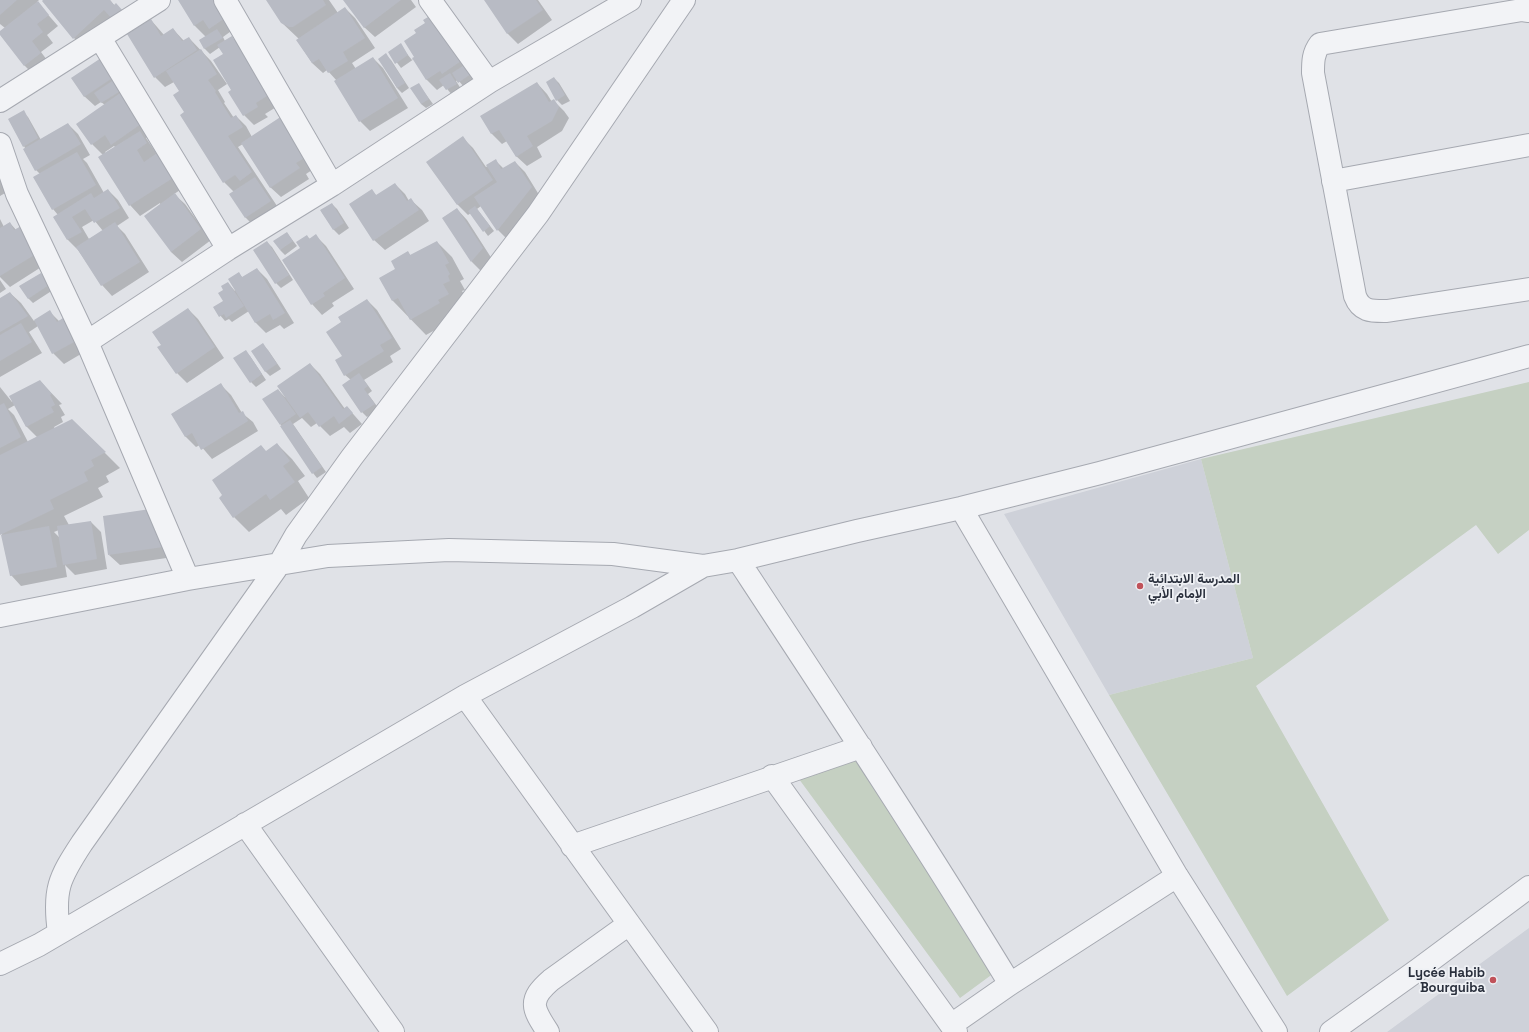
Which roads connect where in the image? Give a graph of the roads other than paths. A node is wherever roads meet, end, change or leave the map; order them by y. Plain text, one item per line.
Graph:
1 (159, 0) edge
2 (225, 0) edge
3 (430, 0) edge
4 (630, 0) edge
5 (684, 0) edge
6 (1529, 11) edge
7 (100, 38) junction
8 (489, 82) junction
9 (0, 101) edge
10 (0, 144) edge
11 (1529, 144) edge
12 (1333, 181) junction
13 (332, 185) junction
14 (228, 249) junction
15 (1529, 289) edge
16 (87, 342) junction
17 (1529, 356) edge
18 (961, 508) junction
19 (738, 560) junction
20 (280, 563) junction
21 (703, 566) junction
22 (188, 579) junction
23 (0, 616) edge
24 (465, 696) junction
25 (861, 747) junction
26 (772, 776) junction
27 (246, 824) junction
28 (572, 846) junction
29 (1178, 876) junction
30 (1529, 887) edge
31 (629, 924) junction
32 (59, 933) junction
33 (0, 964) edge
34 (1010, 984) junction
35 (954, 1029) edge
36 (393, 1032) edge
37 (548, 1032) edge
38 (707, 1032) edge
39 (1276, 1032) edge
40 (1331, 1032) edge

1 - 7 street
2 - 13 street
3 - 8 street
4 - 8 street
5 - 20 street
6 - 12 street
7 - 9 street
7 - 14 street
8 - 13 street
10 - 16 street
11 - 12 street
12 - 15 street
13 - 14 street
14 - 16 street
16 - 22 street
17 - 18 street
18 - 19 street
18 - 29 street
19 - 21 street
19 - 25 street
20 - 21 street
20 - 22 street
20 - 32 street
21 - 24 street
22 - 23 street
24 - 27 street
24 - 28 street
25 - 26 street
25 - 34 street
26 - 28 street
26 - 35 street
27 - 32 street
27 - 36 street
28 - 31 street
29 - 34 street
29 - 39 street
30 - 40 street
31 - 37 street
31 - 38 street
32 - 33 street
34 - 35 street

